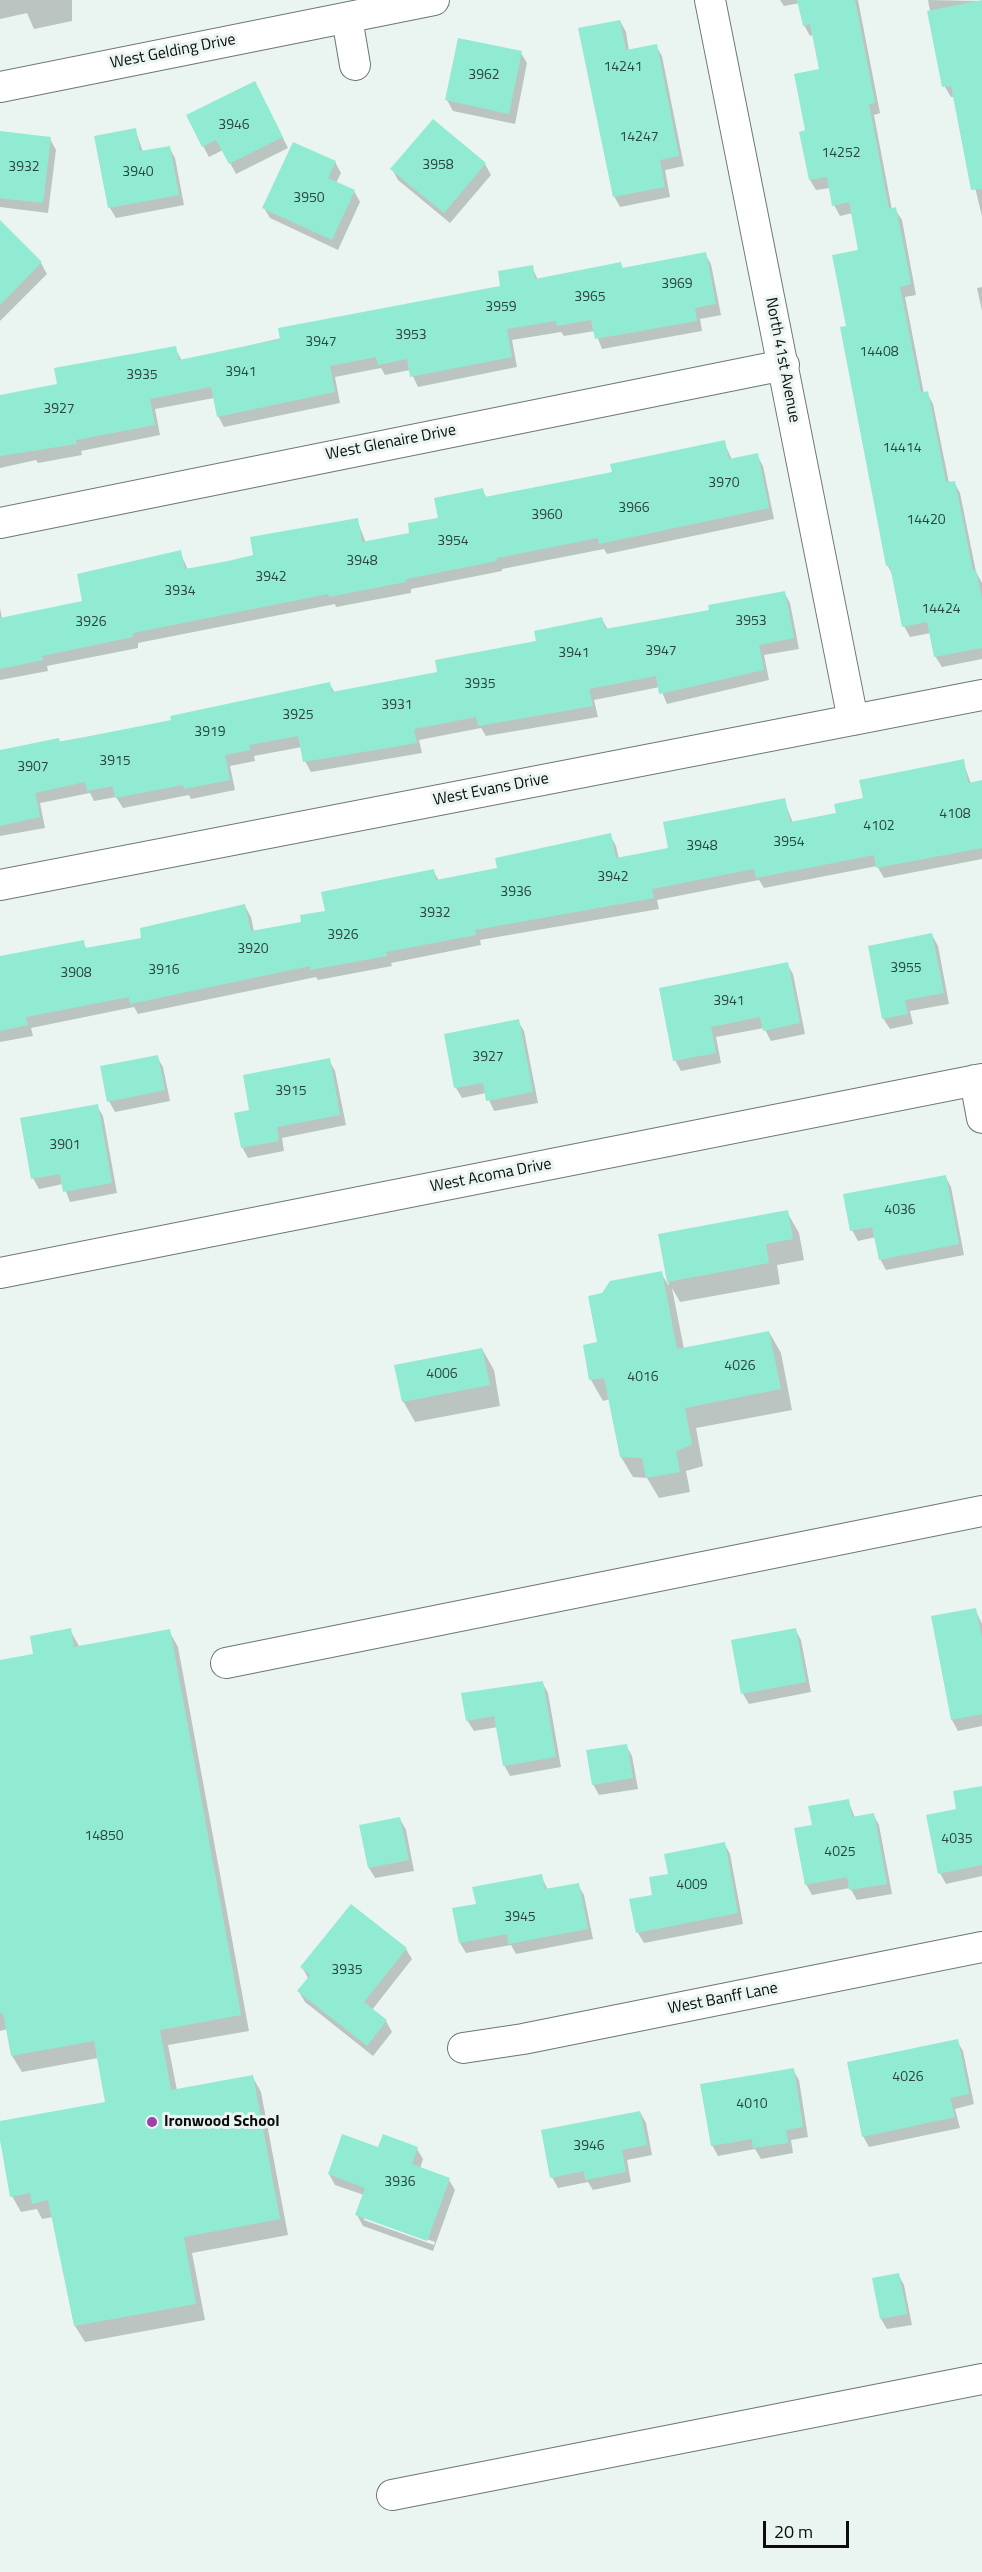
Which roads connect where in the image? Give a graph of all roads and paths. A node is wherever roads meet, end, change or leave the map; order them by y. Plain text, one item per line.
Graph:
1 (434, 0) edge
2 (710, 0) edge
3 (347, 18) junction
4 (355, 65) dead end
5 (0, 87) edge
6 (784, 365) junction
7 (0, 523) edge
8 (982, 694) edge
9 (853, 720) junction
10 (0, 885) edge
11 (978, 1079) edge
12 (982, 1118) edge
13 (0, 1273) edge
14 (982, 1511) edge
15 (226, 1663) dead end
16 (982, 1947) edge
17 (463, 2048) dead end
18 (982, 2379) edge
19 (392, 2495) dead end

1 - 3 street, West Gelding Drive
2 - 6 street, North 41st Avenue
3 - 4 street
3 - 5 street, West Gelding Drive
6 - 7 street, West Glenaire Drive
6 - 9 street, North 41st Avenue
8 - 9 street, West Evans Drive
9 - 10 street, West Evans Drive
11 - 12 street
11 - 13 street, West Acoma Drive
14 - 15 street
16 - 17 street, West Banff Lane
18 - 19 street

